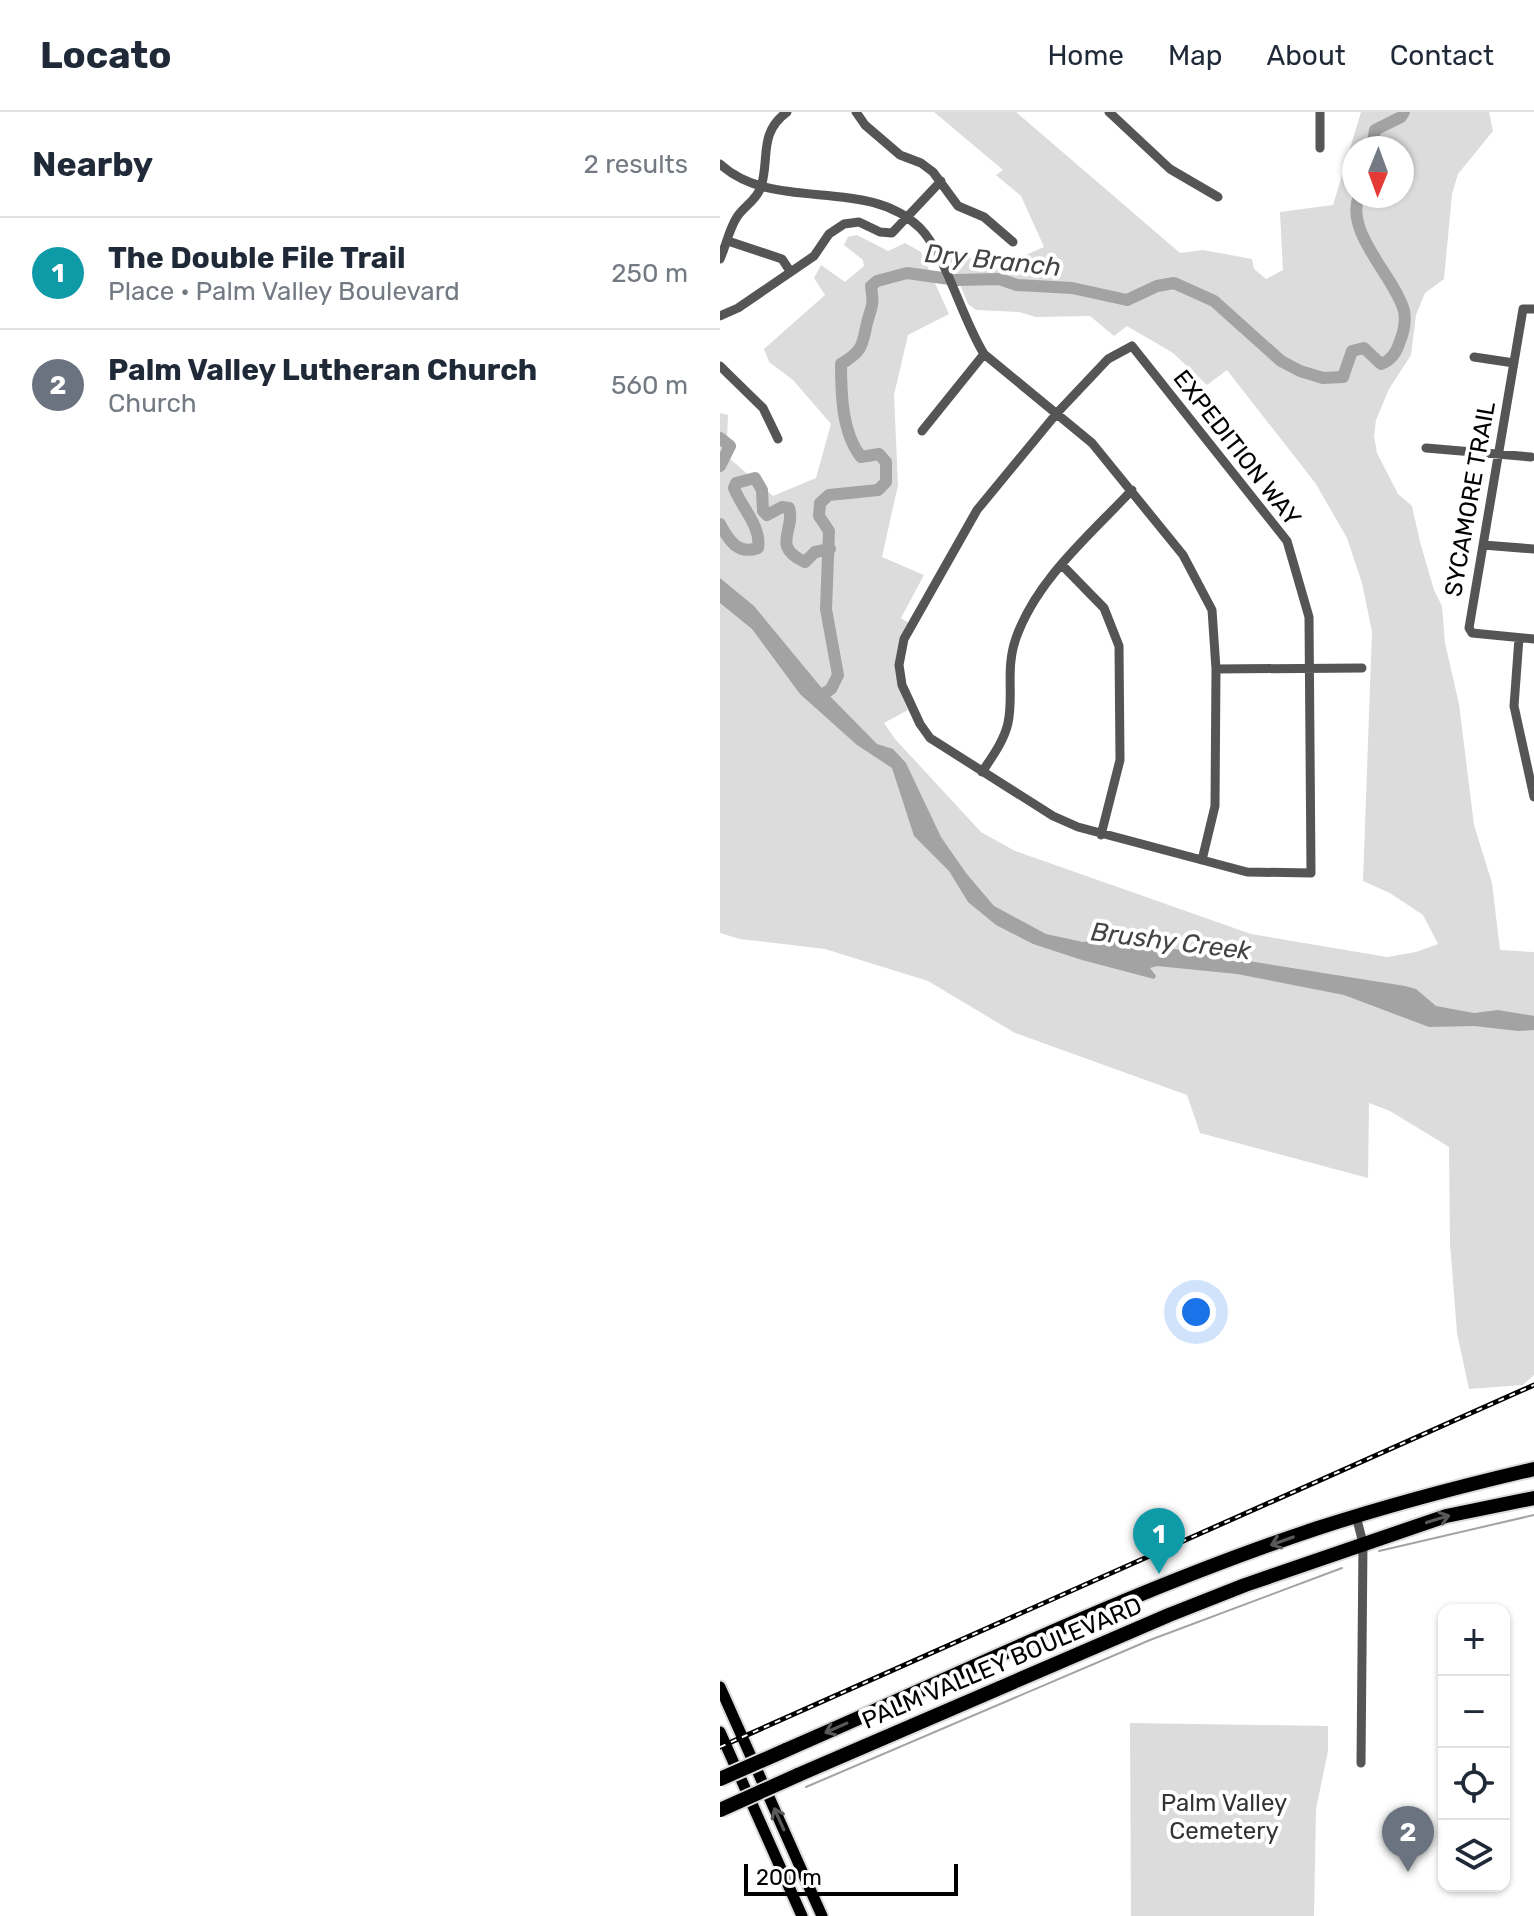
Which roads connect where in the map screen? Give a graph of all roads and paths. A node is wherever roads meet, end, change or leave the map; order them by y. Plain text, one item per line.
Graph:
1 (787, 112) edge
2 (856, 112) edge
3 (1109, 112) edge
4 (1320, 112) edge
5 (1320, 148) dead end
6 (720, 164) edge
7 (941, 181) junction
8 (761, 187) junction
9 (1218, 197) dead end
10 (908, 218) junction
11 (728, 241) junction
12 (1013, 242) dead end
13 (720, 259) edge
14 (790, 271) junction
15 (1534, 309) edge
16 (720, 316) edge
17 (984, 354) junction
18 (1474, 357) dead end
19 (1514, 363) junction
20 (720, 366) edge
21 (1057, 413) junction
22 (922, 431) dead end
23 (778, 439) dead end
24 (1426, 448) dead end
25 (1497, 455) junction
26 (1531, 457) dead end
27 (1132, 490) junction
28 (1483, 545) junction
29 (1534, 549) edge
30 (1062, 565) junction
31 (1519, 638) junction
32 (1534, 639) edge
33 (1309, 668) junction
34 (1362, 668) dead end
35 (1216, 669) junction
36 (1530, 760) edge
37 (982, 772) junction
38 (1534, 797) edge
39 (1101, 835) junction
40 (1202, 860) junction
41 (1534, 1469) edge
42 (1534, 1498) edge
43 (1356, 1516) junction
44 (1363, 1543) junction
45 (720, 1687) edge
46 (720, 1732) edge
47 (1361, 1763) dead end
48 (720, 1779) edge
49 (720, 1810) edge
50 (802, 1916) edge
51 (822, 1916) edge

1 - 8 street
2 - 7 street
3 - 9 street
4 - 5 street
6 - 8 street
7 - 10 street
7 - 12 street
8 - 10 street
8 - 11 street
10 - 14 street
10 - 17 street
11 - 13 street
11 - 14 street
14 - 16 street
15 - 19 street, SYCAMORE TRAIL
17 - 21 street
17 - 22 street
18 - 19 street
19 - 25 street, SYCAMORE TRAIL
20 - 23 street
21 - 27 street
21 - 33 street, EXPEDITION WAY
21 - 37 street
24 - 25 street
25 - 26 street
25 - 28 street, SYCAMORE TRAIL
27 - 30 street
27 - 35 street
28 - 29 street
28 - 31 street, SYCAMORE TRAIL
30 - 37 street
30 - 39 street
31 - 32 street, SYCAMORE TRAIL
31 - 36 street
33 - 34 street
33 - 35 street
33 - 40 street, EXPEDITION WAY
35 - 40 street
36 - 38 street
37 - 39 street
39 - 40 street
41 - 43 highway, PALM VALLEY BOULEVARD
44 -> 42 highway, PALM VALLEY BOULEVARD
43 - 44 street
43 -> 48 highway, PALM VALLEY BOULEVARD, bridge
44 - 47 street
44 - 49 highway, PALM VALLEY BOULEVARD, bridge
51 -> 45 main road
46 - 50 main road

